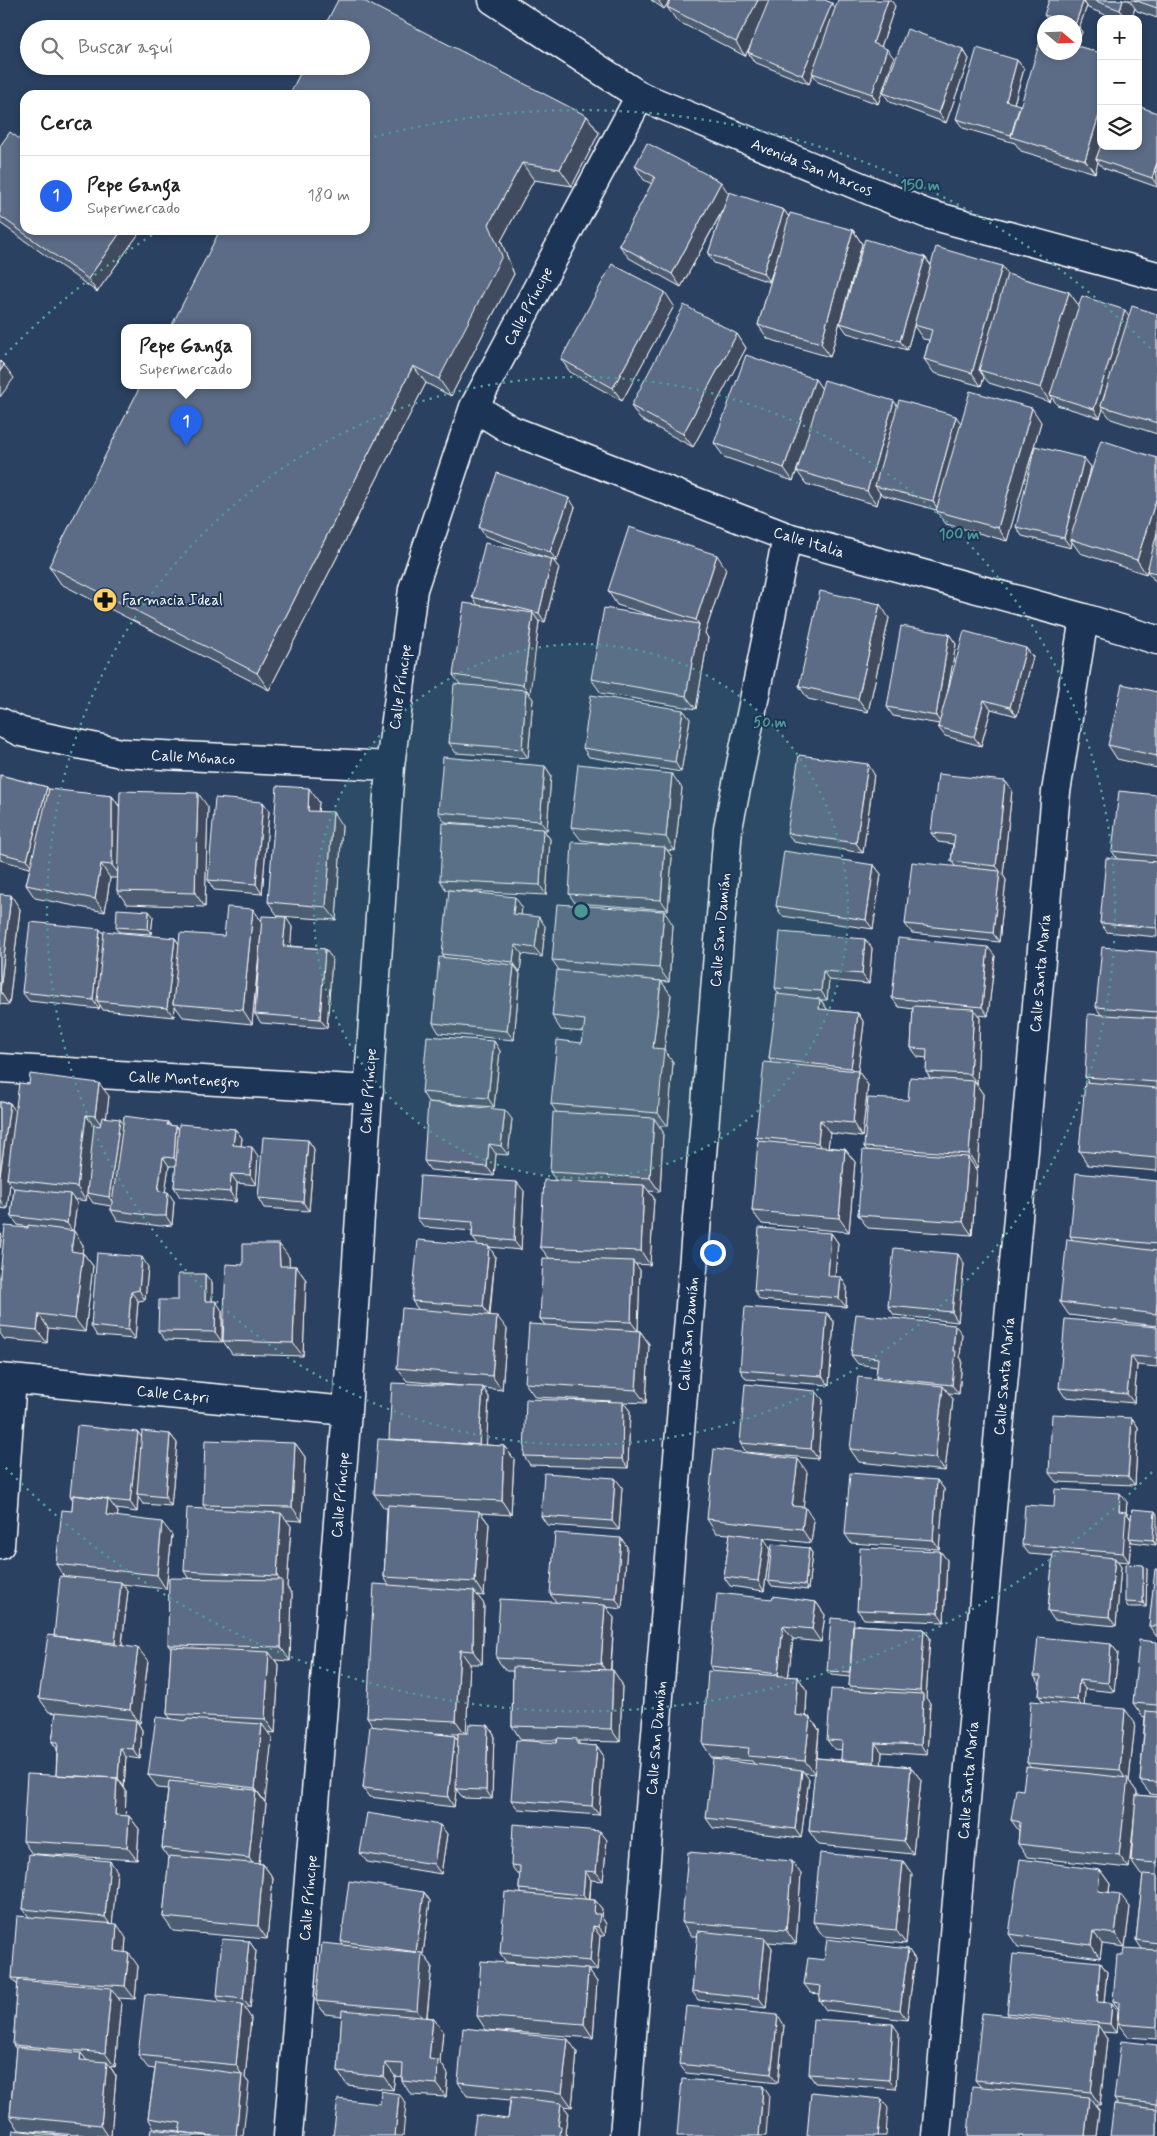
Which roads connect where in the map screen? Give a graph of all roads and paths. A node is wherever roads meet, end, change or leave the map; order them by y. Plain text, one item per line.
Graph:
1 (493, 0) edge
2 (640, 96) junction
3 (1157, 276) edge
4 (474, 407) junction
5 (788, 537) junction
6 (1084, 618) junction
7 (1157, 640) edge
8 (0, 722) edge
9 (390, 766) junction
10 (0, 1068) edge
11 (368, 1090) junction
12 (6, 1378) edge
13 (347, 1411) junction
14 (0, 1545) edge
15 (288, 2136) edge
16 (624, 2136) edge
17 (936, 2136) edge

1 - 2 street, Avenida San Marcos
2 - 3 street, Avenida San Marcos
2 - 4 street, Calle Príncipe
4 - 5 street, Calle Italia
4 - 9 street, Calle Príncipe
5 - 6 street, Calle Italia
5 - 16 street, Calle San Damián
6 - 7 street, Calle Italia
6 - 17 street, Calle Santa María
8 - 9 street, Calle Mónaco
9 - 11 street, Calle Príncipe
10 - 11 street, Calle Montenegro
11 - 13 street, Calle Príncipe
12 - 13 street, Calle Capri
12 - 14 street
13 - 15 street, Calle Príncipe

